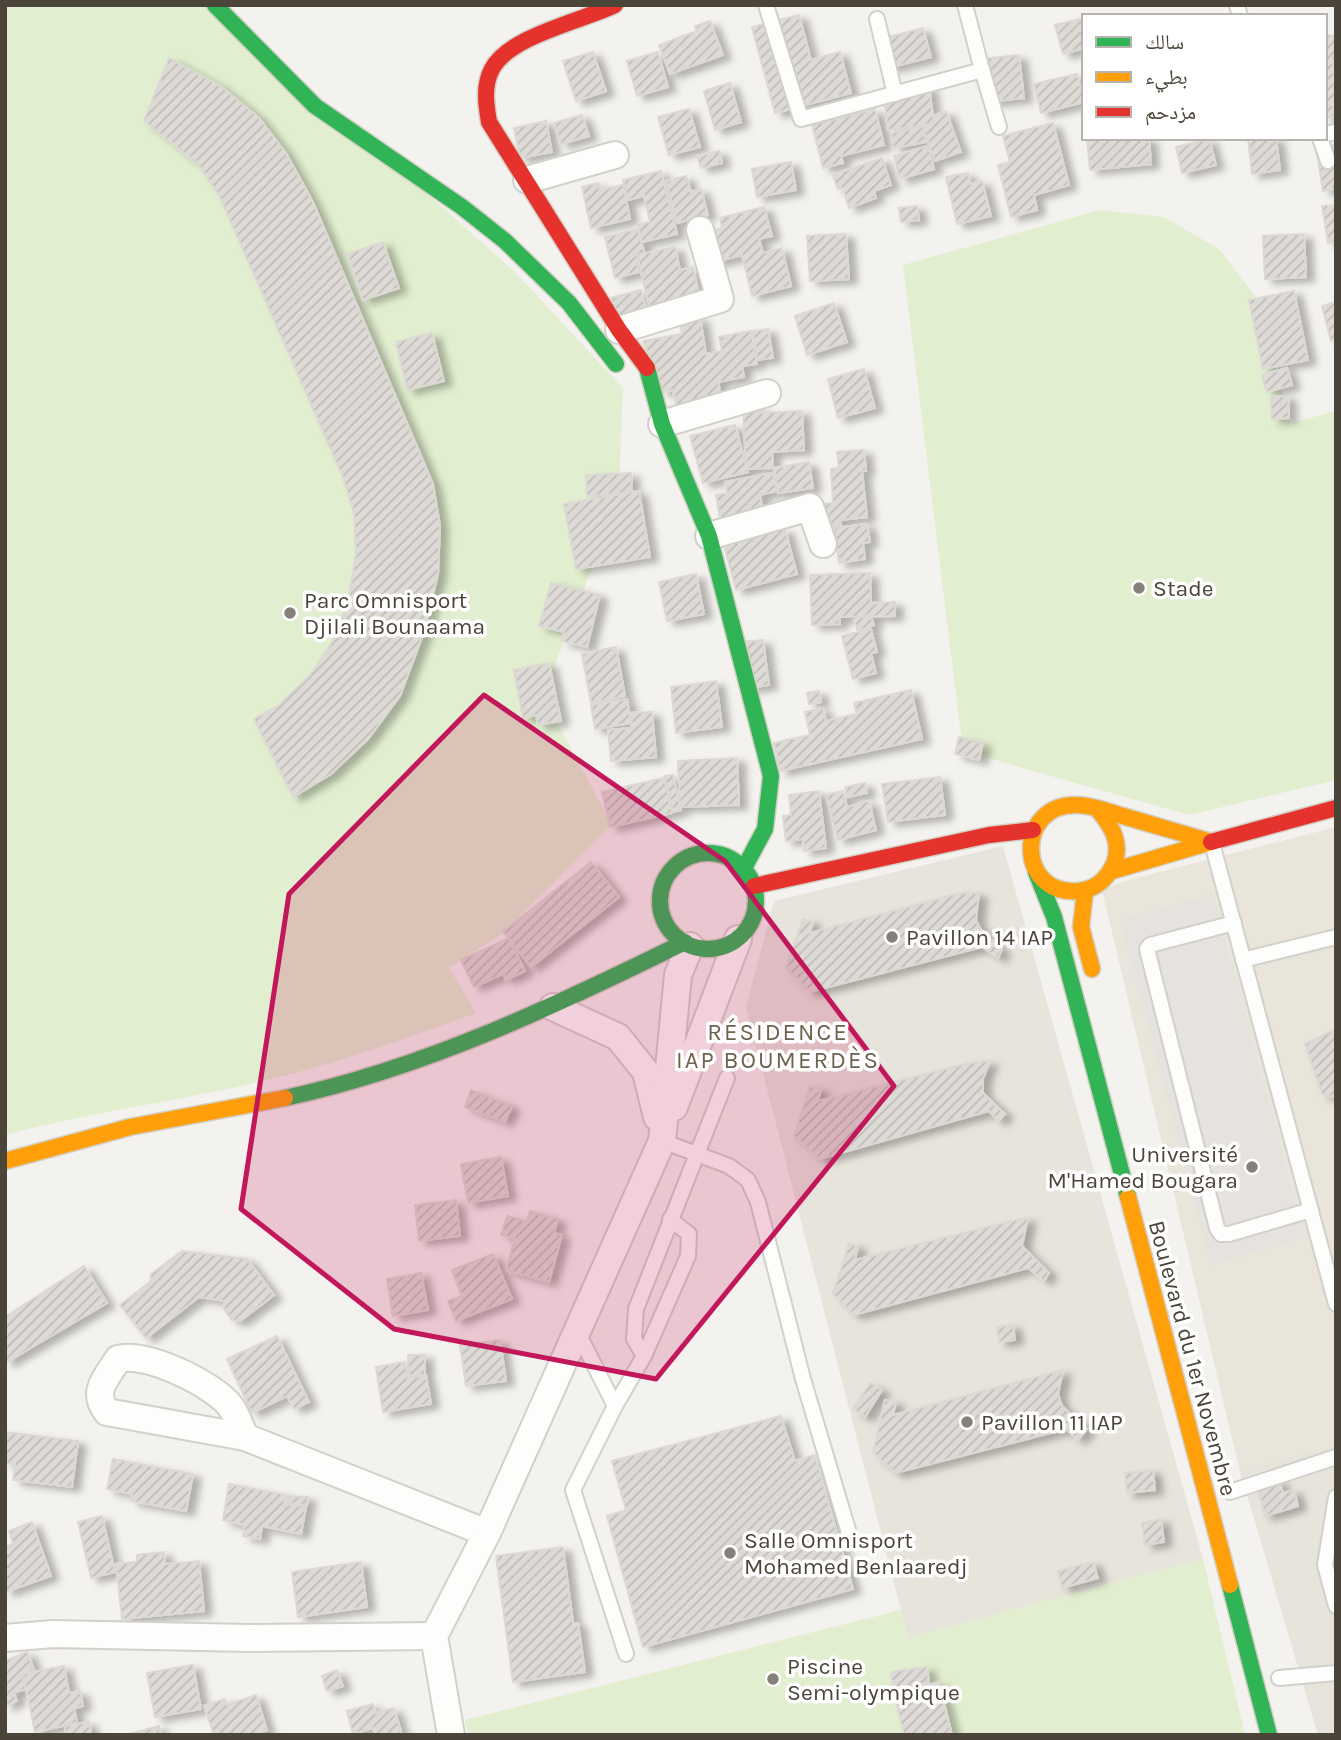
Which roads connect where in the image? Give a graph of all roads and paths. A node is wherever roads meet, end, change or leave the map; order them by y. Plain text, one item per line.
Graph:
1 (215, 5) edge
2 (615, 5) edge
3 (766, 5) edge
4 (965, 5) edge
5 (877, 19) dead end
6 (982, 70) junction
7 (895, 94) junction
8 (999, 127) dead end
9 (1321, 140) edge
10 (615, 155) dead end
11 (1328, 161) dead end
12 (527, 180) junction
13 (699, 230) dead end
14 (620, 330) junction
15 (767, 393) dead end
16 (662, 424) junction
17 (709, 536) junction
18 (823, 544) dead end
19 (1336, 808) edge
20 (1098, 811) junction
21 (1033, 830) junction
22 (1211, 842) junction
23 (744, 868) junction
24 (1036, 872) junction
25 (1112, 872) junction
26 (754, 886) junction
27 (1085, 891) junction
28 (1234, 923) junction
29 (1336, 937) edge
30 (738, 939) junction
31 (688, 944) junction
32 (622, 953) dead end
33 (1243, 960) junction
34 (1095, 981) dead end
35 (562, 1002) junction
36 (727, 1078) dead end
37 (662, 1140) junction
38 (695, 1154) junction
39 (5, 1161) edge
40 (1311, 1210) junction
41 (670, 1219) junction
42 (1336, 1304) edge
43 (577, 1331) junction
44 (645, 1356) junction
45 (615, 1406) junction
46 (246, 1437) junction
47 (1336, 1457) edge
48 (1230, 1491) dead end
49 (1336, 1497) edge
50 (487, 1532) junction
51 (852, 1543) dead end
52 (1336, 1606) edge
53 (434, 1636) junction
54 (5, 1638) edge
55 (626, 1654) dead end
56 (1336, 1673) edge
57 (1279, 1678) dead end
58 (451, 1735) edge
59 (1269, 1735) edge

1 - 16 street
2 - 12 street
3 - 7 lane
4 - 6 lane
5 - 7 lane
6 - 7 lane
6 - 8 lane
9 - 11 lane
10 - 12 street
12 - 14 street
13 - 14 street
14 - 16 street
15 - 16 street
16 - 17 street
17 - 18 street
17 - 23 street
19 - 22 street
20 - 21 street
20 - 22 street
20 - 25 street
21 - 24 street
21 - 26 street
22 - 25 street
22 - 28 lane
23 - 26 street
23 - 31 street
24 - 27 street
24 - 59 street, Boulevard du 1er Novembre
25 - 27 street
26 - 30 street
27 - 34 street
28 - 33 lane
28 - 40 lane
29 - 33 lane
30 - 31 street
30 - 37 street
31 - 35 street
31 - 37 street
32 - 35 street
33 - 40 lane
35 - 37 street
35 - 39 street
36 - 38 lane
37 - 38 lane
37 - 43 street
38 - 41 lane
38 - 51 lane
40 - 42 lane
41 - 44 lane
41 - 44 lane
43 - 45 lane
43 - 50 street
44 - 45 lane
45 - 55 lane
46 - 46 street
46 - 50 street
47 - 48 lane
49 - 52 lane
50 - 53 street
53 - 54 street
53 - 58 street
56 - 57 lane

